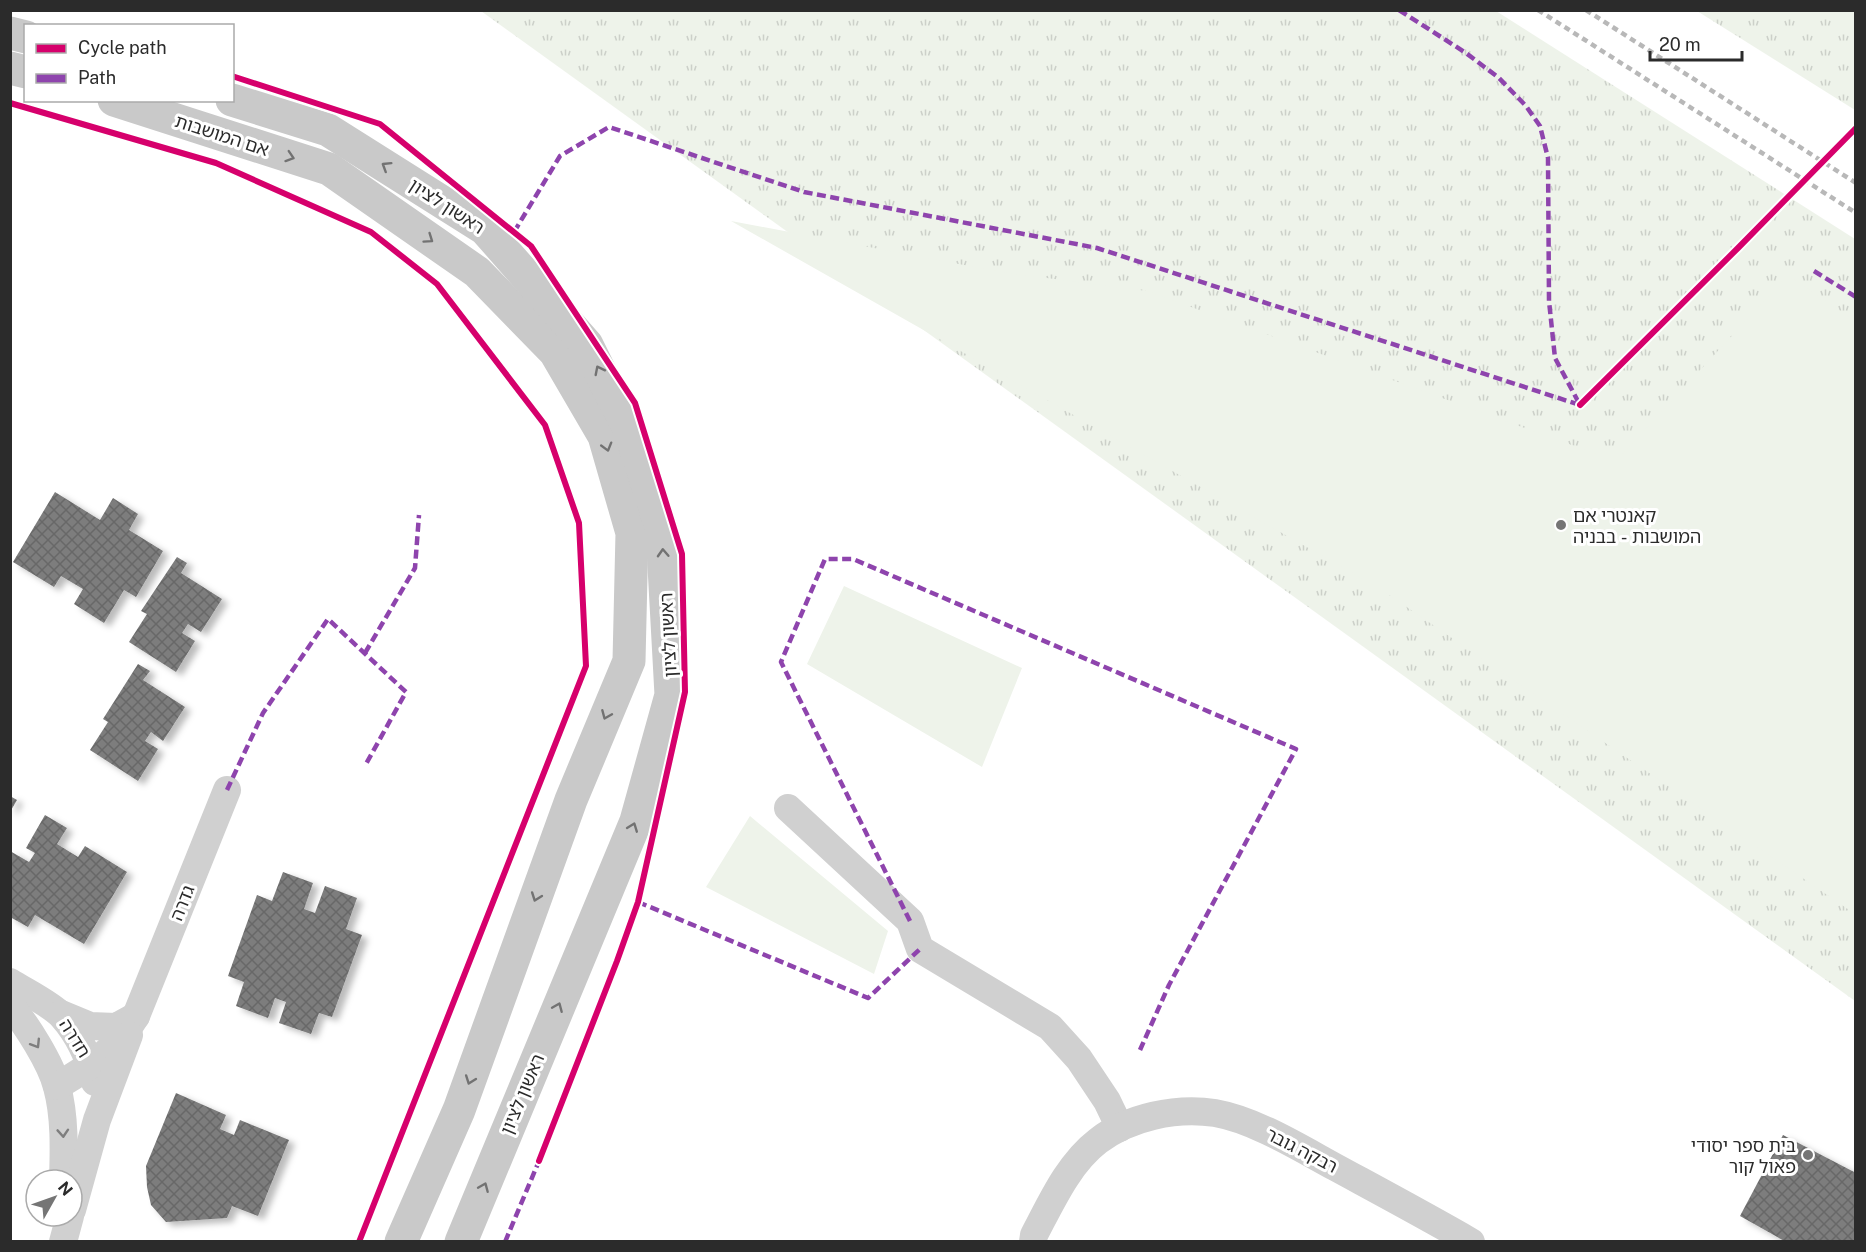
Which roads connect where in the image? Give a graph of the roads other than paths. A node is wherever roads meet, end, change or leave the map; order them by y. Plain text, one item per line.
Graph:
1 (234, 101) edge
2 (120, 102) edge
3 (328, 130) joint
4 (329, 169) joint
5 (227, 790) dead end
6 (788, 808) dead end
7 (10, 982) edge
8 (10, 1005) edge
9 (61, 1014) junction
10 (136, 1016) junction
11 (91, 1066) junction
12 (57, 1086) junction
13 (97, 1120) junction
14 (1120, 1128) junction
15 (63, 1168) edge
16 (84, 1168) edge
17 (401, 1242) edge
18 (461, 1242) edge
19 (1033, 1242) edge
20 (1471, 1242) edge

1 - 3 main road, אם המושבות
2 -> 4 main road, אם המושבות
18 -> 3 main road, ראשון לציון
4 -> 17 main road, ראשון לציון
5 - 10 street, גדרה
6 - 14 street
7 - 9 street, חדרה
8 -> 12 street, חדרה
9 - 10 street
9 - 11 street, חדרה
10 - 11 street, גדרה
10 - 13 street, גדרה
11 - 12 street, גדרה
11 - 13 street, חדרה
12 -> 15 street
13 - 16 street, גדרה
14 - 19 street, רבקה גובר
14 - 20 street, רבקה גובר

